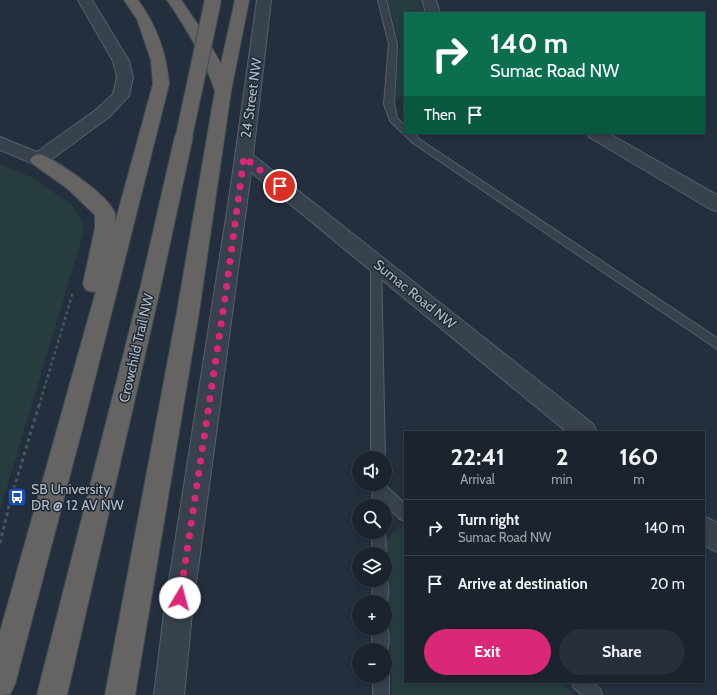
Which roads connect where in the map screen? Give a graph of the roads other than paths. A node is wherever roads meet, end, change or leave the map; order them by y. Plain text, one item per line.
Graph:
1 (85, 0) edge
2 (131, 0) edge
3 (174, 0) edge
4 (213, 0) edge
5 (242, 0) edge
6 (264, 0) edge
7 (382, 0) edge
8 (429, 0) edge
9 (433, 12) edge
10 (223, 91) junction
11 (404, 130) edge
12 (409, 134) edge
13 (598, 134) edge
14 (0, 143) edge
15 (244, 157) junction
16 (39, 160) junction
17 (717, 204) edge
18 (376, 262) junction
19 (717, 344) edge
20 (73, 418) junction
21 (584, 431) edge
22 (378, 451) edge
23 (383, 491) edge
24 (404, 513) edge
25 (705, 530) edge
26 (717, 539) edge
27 (381, 683) edge
28 (581, 683) edge
29 (0, 684) edge
30 (52, 695) edge
31 (120, 695) edge
32 (169, 695) edge
33 (381, 695) edge
34 (594, 695) edge

1 - 16 street
2 - 20 highway
3 - 10 highway
4 - 30 highway, Crowchild Trail NW, bridge
5 - 10 highway
6 - 15 street, 24 Street NW
7 - 11 lane
8 - 9 street
10 - 31 highway
12 - 19 lane
13 - 17 street
14 - 16 street
15 - 18 street, Sumac Road NW
15 - 32 street, 24 Street NW
16 - 20 highway
18 - 21 street, Sumac Road NW
18 - 22 lane
20 - 29 highway
23 - 24 lane
25 - 26 street
27 - 33 lane
28 - 34 lane

